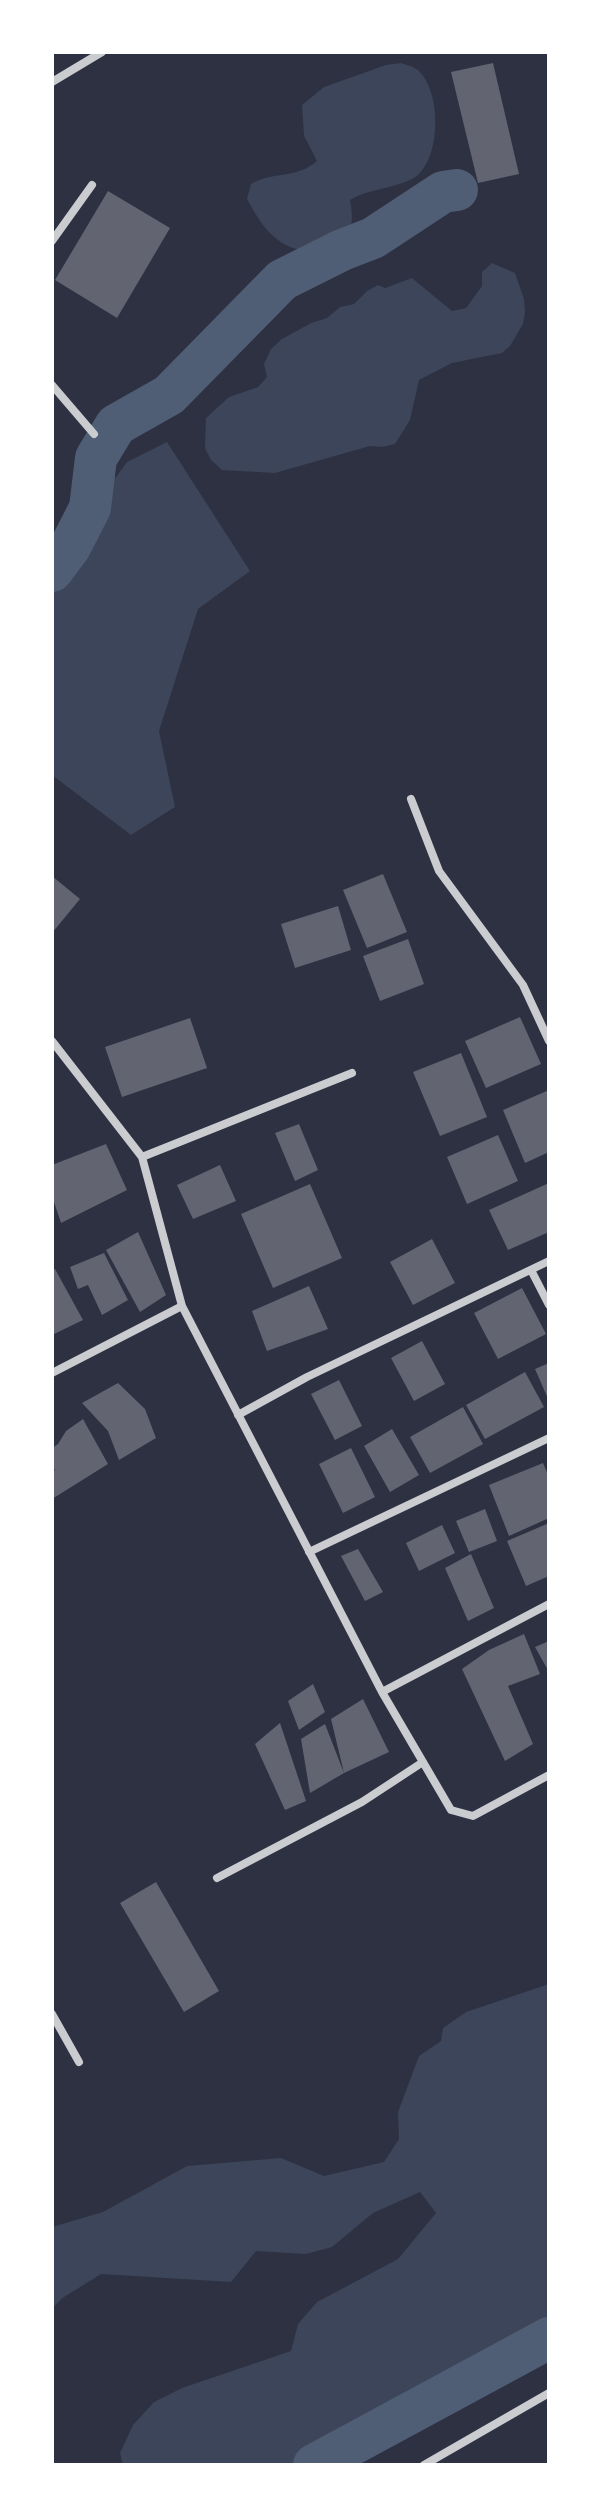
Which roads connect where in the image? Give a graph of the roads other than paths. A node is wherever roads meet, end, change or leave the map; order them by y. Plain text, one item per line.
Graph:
1 (102, 52) edge
2 (52, 82) edge
3 (92, 185) dead end
4 (52, 241) edge
5 (52, 385) edge
6 (94, 434) dead end
7 (411, 799) dead end
8 (52, 1041) edge
9 (549, 1041) edge
10 (352, 1073) dead end
11 (142, 1157) junction
12 (549, 1261) edge
13 (531, 1270) junction
14 (549, 1305) edge
15 (182, 1306) junction
16 (52, 1373) edge
17 (238, 1415) junction
18 (549, 1438) edge
19 (309, 1552) junction
20 (549, 1604) edge
21 (382, 1692) junction
22 (423, 1762) junction
23 (549, 1775) edge
24 (217, 1878) dead end
25 (52, 2014) edge
26 (79, 2062) dead end
27 (549, 2393) edge
28 (424, 2465) edge

1 - 2 street
3 - 4 street
5 - 6 street
7 - 9 street
8 - 11 street
10 - 11 street
11 - 15 street
12 - 13 street
13 - 14 street
13 - 17 street
15 - 16 street
15 - 17 street
17 - 19 street
18 - 19 street
19 - 21 street
20 - 21 street
21 - 22 street
22 - 23 street
22 - 24 street
25 - 26 street
27 - 28 street

